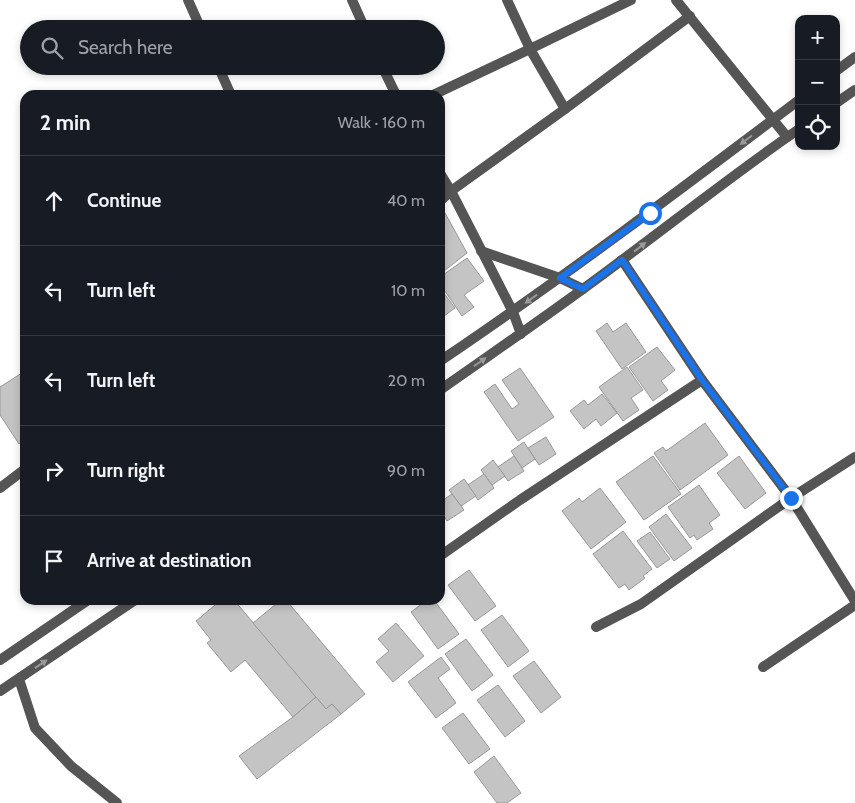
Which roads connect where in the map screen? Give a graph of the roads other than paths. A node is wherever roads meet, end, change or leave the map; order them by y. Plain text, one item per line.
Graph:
1 (188, 0) edge
2 (352, 0) edge
3 (507, 0) edge
4 (631, 0) edge
5 (676, 0) edge
6 (690, 16) junction
7 (197, 20) edge
8 (361, 20) edge
9 (530, 49) junction
10 (855, 57) edge
11 (840, 68) edge
12 (222, 75) edge
13 (386, 75) edge
14 (229, 90) edge
15 (394, 90) edge
16 (444, 90) edge
17 (855, 90) edge
18 (840, 100) edge
19 (795, 103) edge
20 (565, 109) junction
21 (773, 119) junction
22 (795, 132) edge
23 (787, 137) junction
24 (445, 181) edge
25 (451, 191) junction
26 (445, 196) edge
27 (481, 251) junction
28 (622, 260) junction
29 (560, 278) junction
30 (583, 289) junction
31 (513, 312) junction
32 (521, 334) junction
33 (445, 358) edge
34 (702, 380) junction
35 (445, 387) edge
36 (855, 457) edge
37 (20, 473) edge
38 (0, 488) edge
39 (791, 498) junction
40 (445, 552) edge
41 (855, 601) edge
42 (81, 605) edge
43 (128, 605) edge
44 (855, 605) edge
45 (596, 627) dead end
46 (0, 660) edge
47 (763, 666) dead end
48 (19, 679) junction
49 (0, 692) edge
50 (117, 803) edge

1 - 7 street
2 - 8 street
3 - 9 street
4 - 9 street
5 - 6 street
6 - 20 street
6 - 21 street
9 - 16 street
9 - 20 street
10 - 11 street
12 - 14 street
13 - 15 street
17 - 18 street
19 - 21 street
20 - 25 street
21 - 23 street
21 -> 29 street
22 - 23 street
28 -> 23 street
24 - 25 street
25 - 26 street
25 - 27 street
27 - 29 street
27 - 31 street
28 - 30 street
28 - 34 street
29 - 30 street
29 -> 31 street
30 - 32 street
31 - 32 street
31 - 33 street
35 -> 32 street
34 - 39 street
34 - 40 street
36 - 39 street
37 - 38 street
39 - 41 street
39 - 45 street
42 - 46 street
48 -> 43 street
44 - 47 street
48 - 49 street
48 - 50 street

